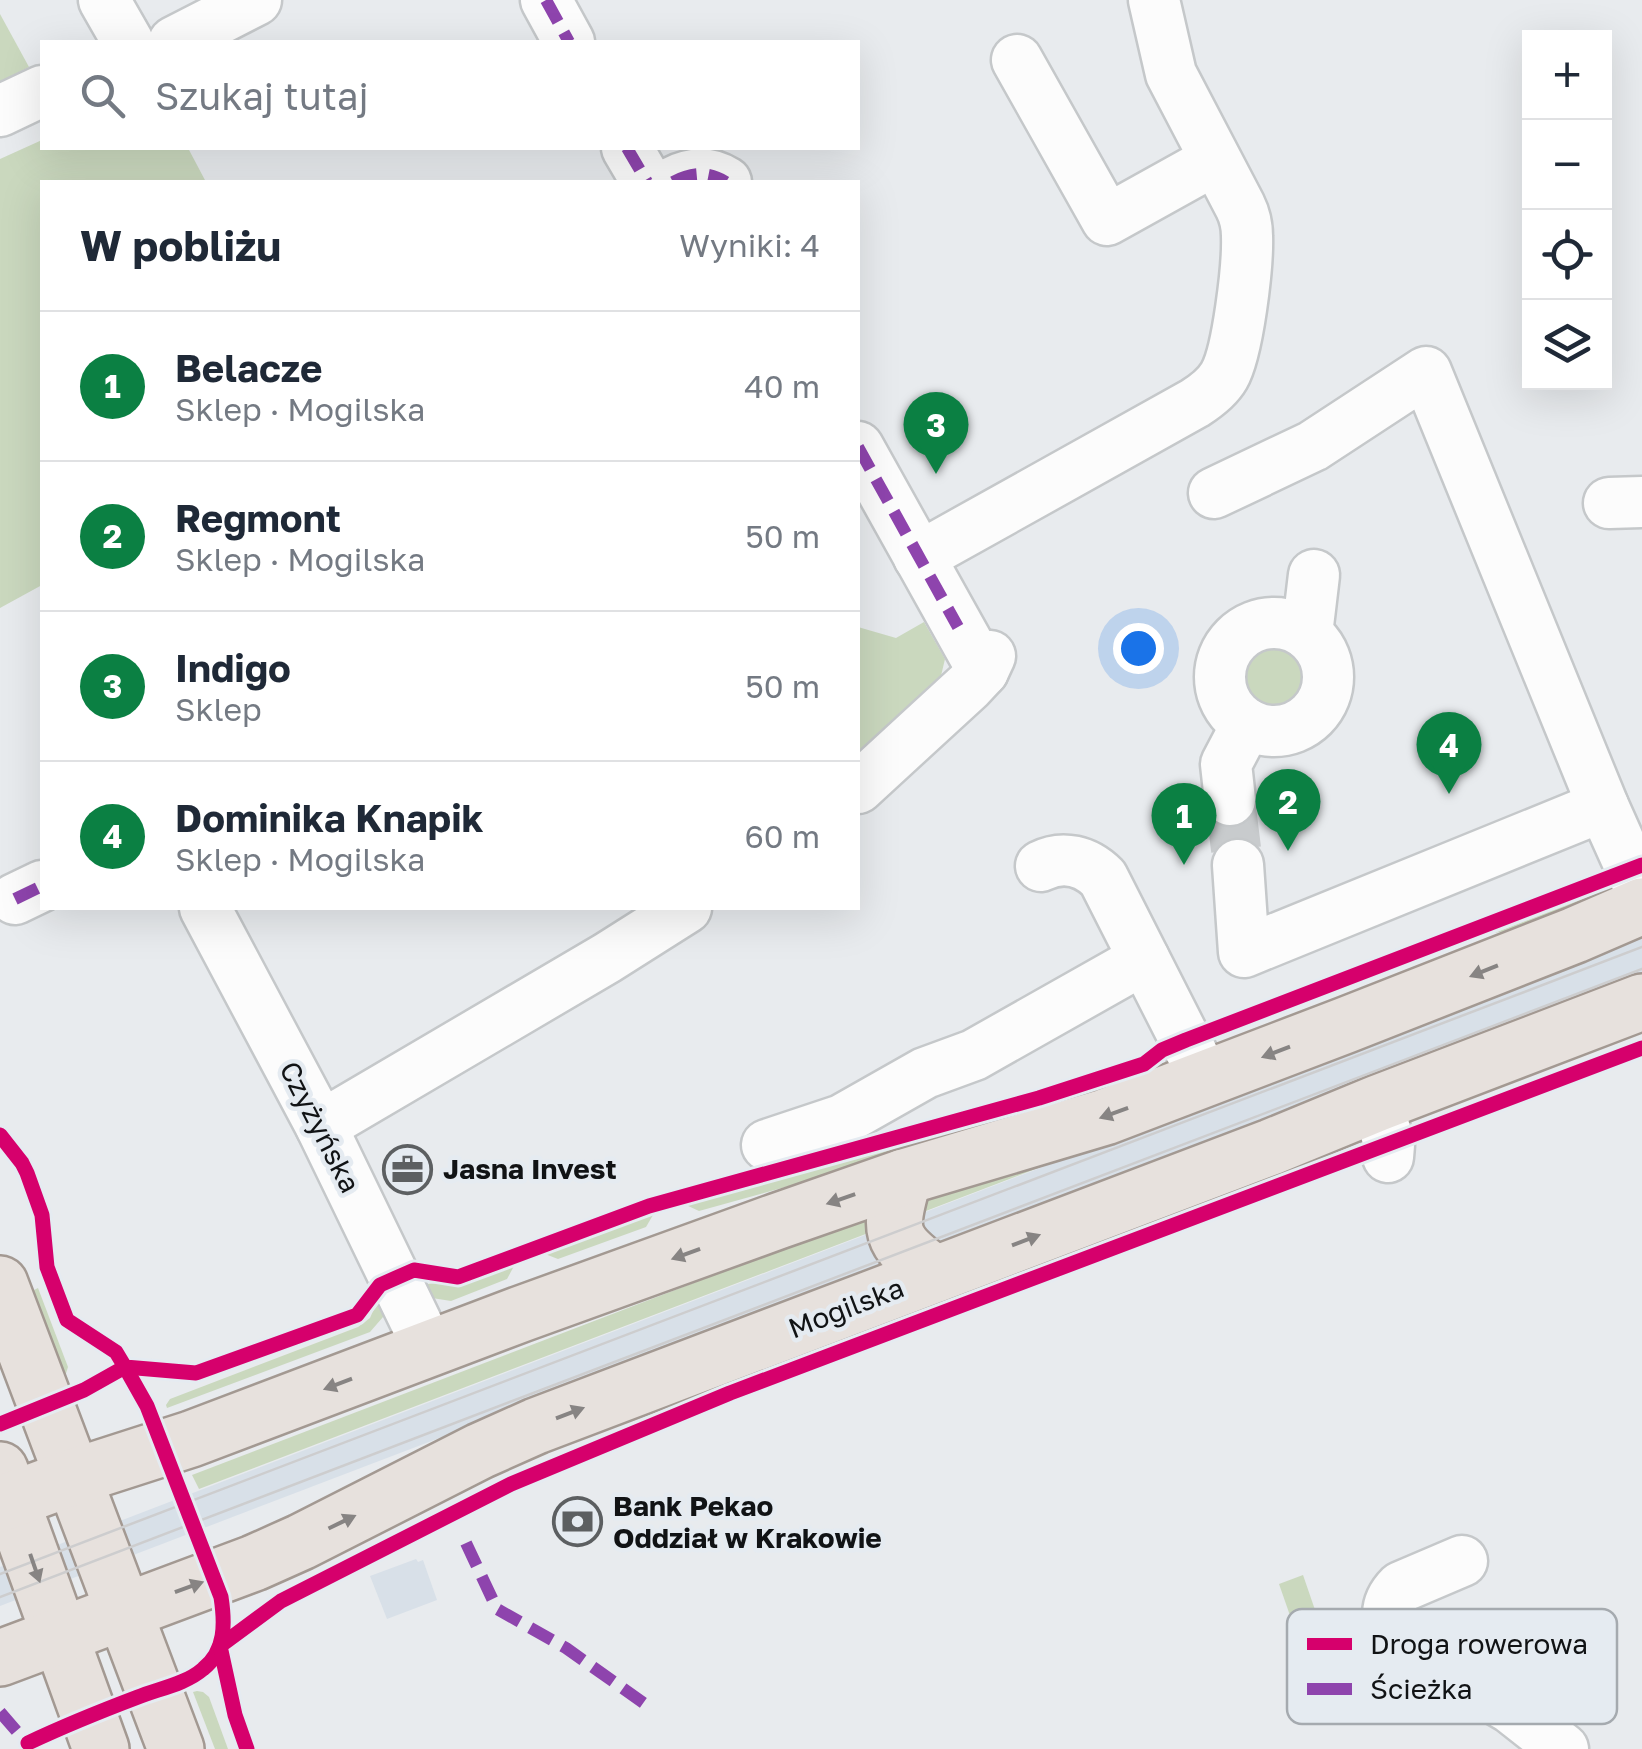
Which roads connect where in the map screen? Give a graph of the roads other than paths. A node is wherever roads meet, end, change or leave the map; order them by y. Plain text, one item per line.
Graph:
1 (104, 0) edge
2 (256, 0) edge
3 (546, 0) edge
4 (1154, 0) edge
5 (127, 40) edge
6 (178, 40) edge
7 (568, 40) edge
8 (1017, 60) dead end
9 (40, 93) edge
10 (0, 111) edge
11 (628, 150) edge
12 (1215, 160) junction
13 (646, 180) edge
14 (677, 180) edge
15 (720, 180) edge
16 (860, 451) edge
17 (1214, 492) dead end
18 (919, 557) junction
19 (1314, 575) dead end
20 (1306, 634) junction
21 (1248, 724) junction
22 (860, 786) edge
23 (1230, 800) tunnel mouth
24 (1603, 806) junction
25 (1238, 865) tunnel mouth
26 (1041, 866) dead end
27 (1642, 893) edge
28 (1642, 906) edge
29 (206, 910) edge
30 (683, 910) edge
31 (1144, 959) junction
32 (1642, 1002) edge
33 (1205, 1079) junction
34 (1378, 1103) junction
35 (321, 1126) junction
36 (766, 1145) dead end
37 (1388, 1157) dead end
38 (904, 1178) junction
39 (935, 1274) junction
40 (0, 1284) edge
41 (429, 1350) junction
42 (73, 1477) junction
43 (4, 1491) edge
44 (1462, 1561) dead end
45 (1388, 1609) edge
46 (124, 1610) junction
47 (60, 1635) junction
48 (0, 1658) edge
49 (101, 1749) edge
50 (176, 1749) edge

1 - 5 street
2 - 6 street
3 - 7 street
4 - 12 street
8 - 12 street
9 - 10 street
11 - 13 street
12 - 18 street
14 - 15 street
16 - 18 street
17 - 24 street
18 - 22 street
19 - 20 street
20 - 21 street
20 - 21 street
21 - 23 street
24 - 25 street
24 - 27 street
26 - 31 street
28 -> 33 main road
29 - 35 street, Czyżyńska
30 - 35 street
31 - 33 street
31 - 36 street
32 - 34 main road, Mogilska
33 -> 38 main road
34 - 37 street
39 -> 34 main road, Mogilska
35 - 41 street, Czyżyńska
38 - 39 main road
38 -> 41 main road
46 -> 39 main road, Mogilska
40 - 42 main road
41 -> 42 main road
42 - 43 main road
42 - 46 main road
43 -> 47 main road
44 - 45 street
46 - 47 main road, Mogilska
46 - 50 main road
47 - 48 main road, Mogilska
47 - 49 main road

